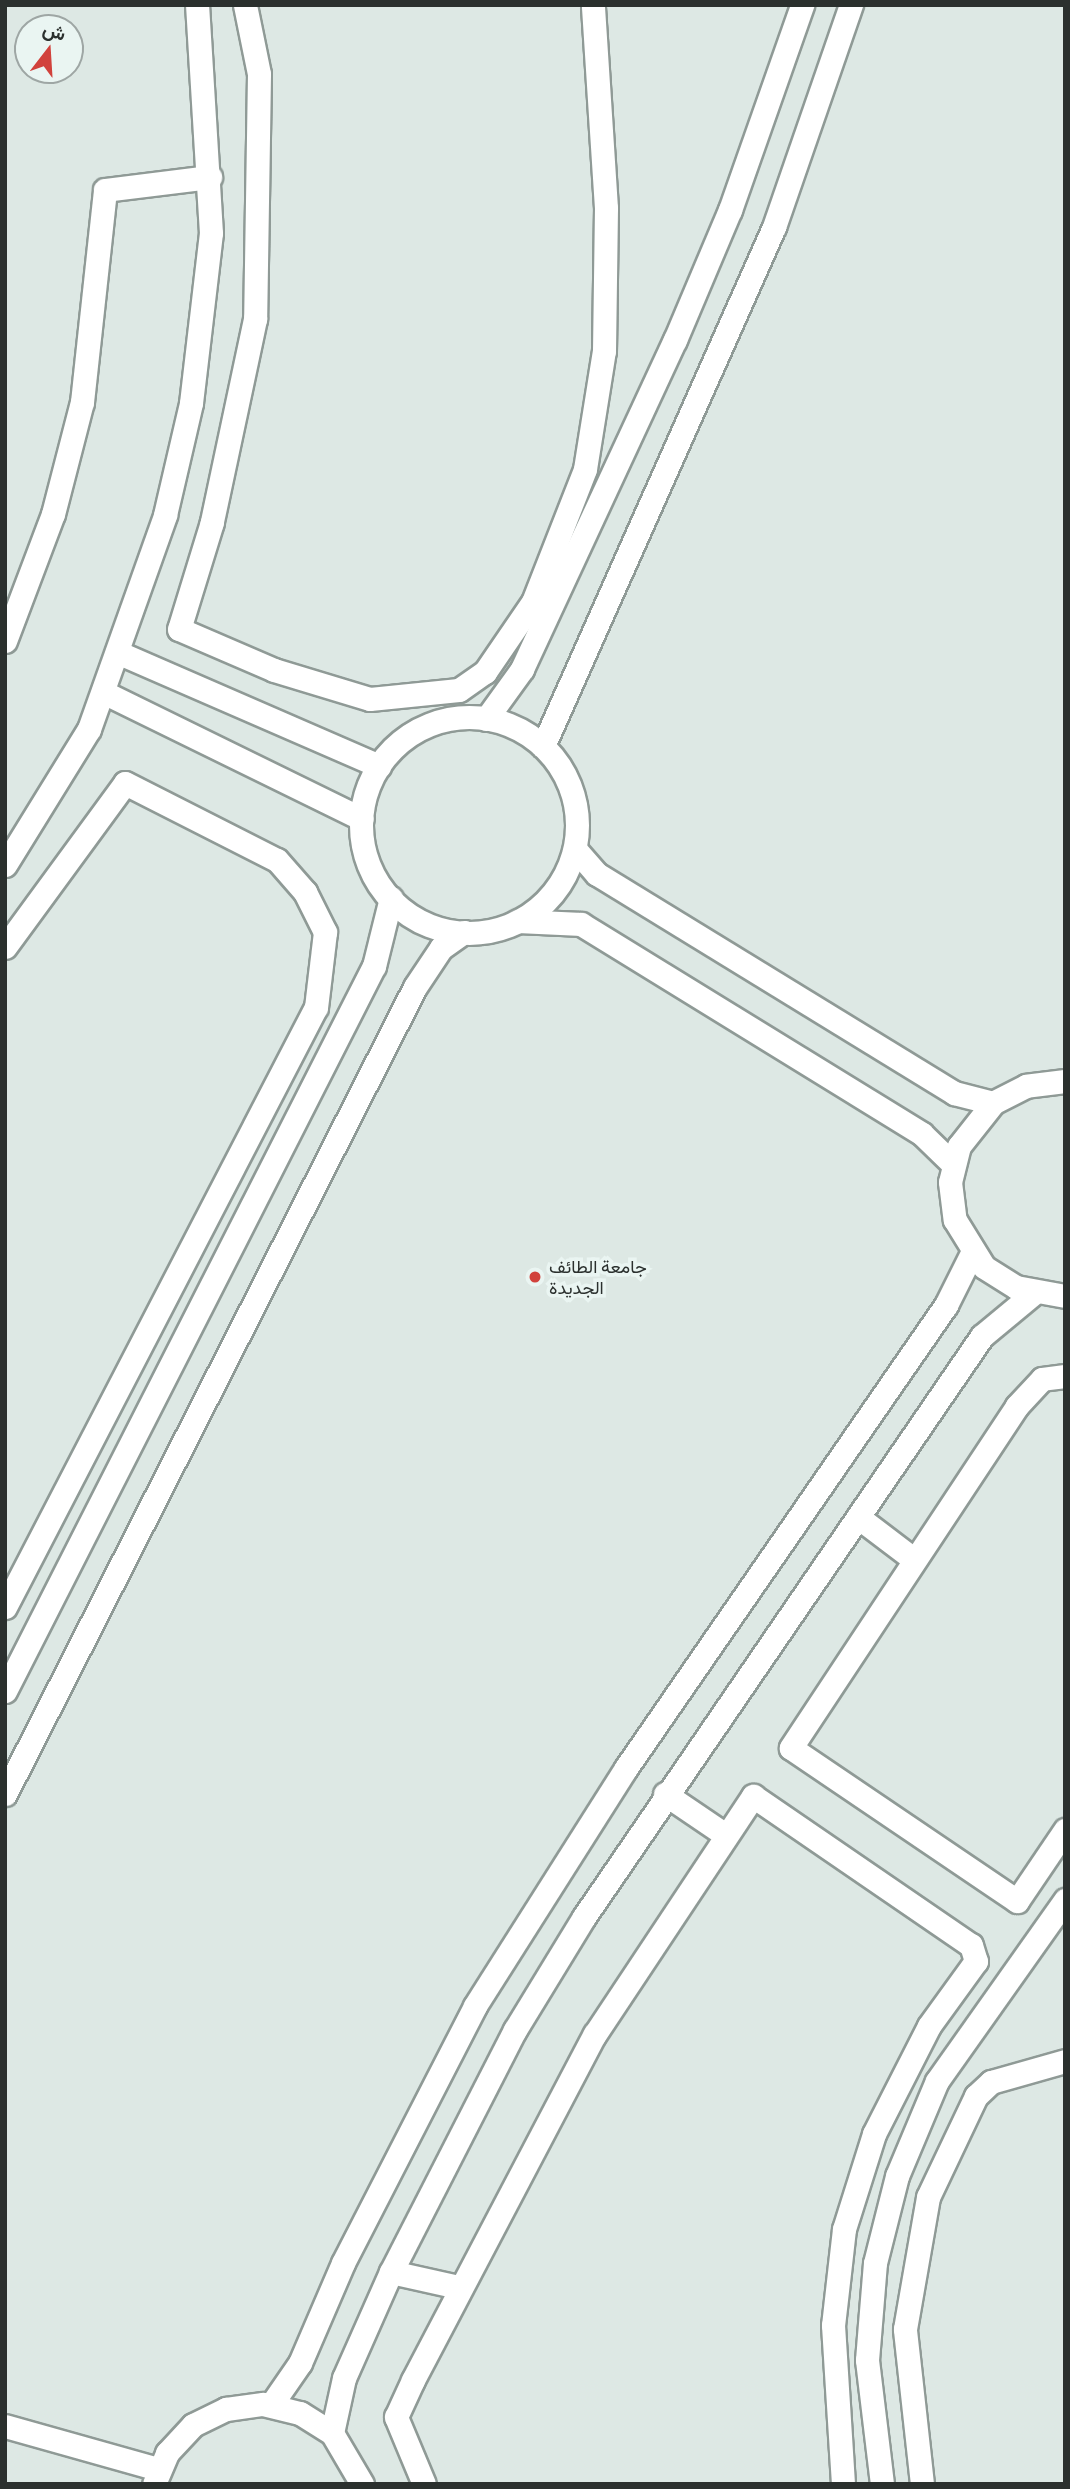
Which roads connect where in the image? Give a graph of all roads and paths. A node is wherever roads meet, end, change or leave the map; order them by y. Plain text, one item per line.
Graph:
1 (197, 5) edge
2 (245, 5) edge
3 (593, 5) edge
4 (802, 5) edge
5 (851, 5) edge
6 (209, 177) junction
7 (5, 641) edge
8 (117, 652) junction
9 (103, 692) junction
10 (486, 719) junction
11 (543, 746) junction
12 (379, 766) junction
13 (362, 819) junction
14 (575, 849) junction
15 (5, 865) edge
16 (391, 898) junction
17 (519, 921) junction
18 (464, 932) junction
19 (5, 947) edge
20 (1065, 1081) edge
21 (993, 1102) junction
22 (953, 1164) junction
23 (972, 1253) junction
24 (1034, 1293) junction
25 (1065, 1296) edge
26 (1065, 1376) edge
27 (858, 1517) junction
28 (912, 1558) junction
29 (5, 1607) edge
30 (5, 1692) edge
31 (5, 1794) edge
32 (666, 1794) junction
33 (1065, 1830) edge
34 (724, 1834) junction
35 (1065, 1900) edge
36 (1065, 2061) edge
37 (913, 2127) junction
38 (949, 2145) junction
39 (391, 2272) junction
40 (458, 2287) junction
41 (271, 2405) junction
42 (5, 2426) edge
43 (332, 2433) junction
44 (156, 2476) edge
45 (362, 2484) edge
46 (424, 2484) edge
47 (843, 2484) edge
48 (882, 2484) edge
49 (922, 2484) edge

1 - 6 street
2 - 3 street
4 - 10 street
5 - 11 street
6 - 7 street
6 - 8 street
8 - 9 street
8 - 12 street
9 - 13 street
9 - 15 street
10 - 11 street
10 - 12 street
11 - 14 street
12 - 13 street
13 - 16 street
14 - 17 street
14 - 21 street
16 - 18 street
16 - 30 street
17 - 18 street
17 - 22 street
18 - 31 street
19 - 29 street
20 - 21 street
21 - 22 street
22 - 23 street
23 - 24 street
23 - 41 street
24 - 25 street
24 - 27 street
26 - 28 street
27 - 28 street
27 - 32 street
28 - 33 street
32 - 34 street
32 - 39 street
34 - 40 street
34 - 47 street
35 - 37 street
36 - 38 street
37 - 38 street
37 - 48 street
38 - 49 street
39 - 40 street
39 - 43 street
40 - 46 street
41 - 43 street
41 - 44 street
42 - 44 street
43 - 45 street

